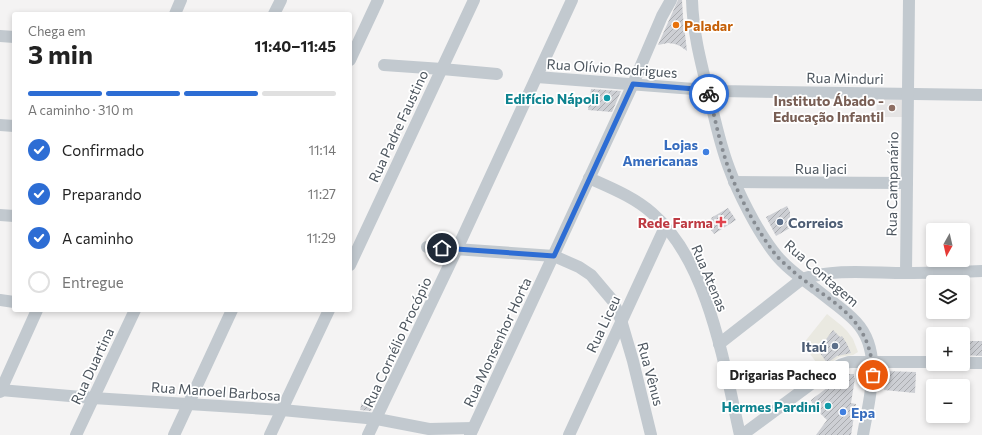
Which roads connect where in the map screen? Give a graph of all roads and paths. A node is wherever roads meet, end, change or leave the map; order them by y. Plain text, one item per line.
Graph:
1 (181, 0) edge
2 (281, 0) edge
3 (378, 0) edge
4 (474, 0) edge
5 (572, 0) edge
6 (671, 0) edge
7 (692, 0) edge
8 (910, 0) edge
9 (176, 12) edge
10 (275, 12) edge
11 (0, 36) edge
12 (12, 37) edge
13 (352, 56) edge
14 (384, 65) dead end
15 (442, 69) junction
16 (497, 74) dead end
17 (537, 77) junction
18 (633, 84) junction
19 (708, 90) junction
20 (908, 93) junction
21 (982, 95) edge
22 (0, 125) edge
23 (12, 126) edge
24 (589, 178) junction
25 (734, 182) junction
26 (907, 183) junction
27 (0, 215) edge
28 (12, 216) edge
29 (665, 226) junction
30 (356, 241) edge
31 (427, 247) dead end
32 (458, 249) junction
33 (554, 256) junction
34 (352, 257) edge
35 (982, 271) edge
36 (906, 273) junction
37 (802, 279) junction
38 (0, 300) edge
39 (12, 302) edge
40 (36, 312) edge
41 (134, 312) edge
42 (231, 312) edge
43 (328, 312) edge
44 (621, 320) junction
45 (719, 344) junction
46 (873, 362) junction
47 (926, 362) edge
48 (970, 363) edge
49 (982, 363) edge
50 (0, 391) edge
51 (93, 398) junction
52 (188, 404) junction
53 (282, 410) junction
54 (376, 419) junction
55 (429, 429) junction
56 (471, 432) edge
57 (76, 435) edge
58 (174, 435) edge
59 (270, 435) edge
60 (368, 435) edge
61 (442, 435) edge
62 (569, 435) edge
63 (651, 435) edge
64 (741, 435) edge
65 (863, 435) edge

1 - 9 street
2 - 10 street
3 - 13 street
4 - 15 street, Rua Padre Faustino
5 - 17 street, Rua Cornélio Procópio
6 - 18 street, Rua Monsenhor Horta
7 - 19 street, Rua Contagem
8 - 20 street, Rua Campanário
11 - 12 street
14 - 15 street
15 - 16 street
15 - 30 street, Rua Padre Faustino
17 - 18 street, Rua Olívio Rodrigues
17 - 32 street, Rua Cornélio Procópio
18 - 19 street, Rua Olívio Rodrigues
18 - 24 street, Rua Monsenhor Horta
19 - 20 street, Rua Minduri
19 - 25 street, Rua Contagem
20 - 21 street, Rua Minduri
20 - 26 street, Rua Campanário
22 - 23 street
24 - 29 street, Rua Atenas
24 - 33 street, Rua Monsenhor Horta
25 - 26 street, Rua Ijaci
25 - 37 street, Rua Contagem
26 - 36 street, Rua Campanário
27 - 28 street
29 - 44 street, Rua Liceu
29 - 45 street, Rua Atenas
30 - 34 street, Rua Padre Faustino
31 - 32 street, Rua Vênus
32 - 33 street, Rua Vênus
32 - 54 street, Rua Cornélio Procópio
33 - 44 street, Rua Vênus
33 - 56 street, Rua Monsenhor Horta
35 - 36 street
36 - 37 street
37 - 45 street
37 - 46 street, Rua Contagem
38 - 39 street
40 - 50 street
41 - 51 street, Rua Duartina
42 - 52 street
43 - 53 street
44 - 62 street, Rua Liceu
44 - 63 street, Rua Vênus
45 - 64 street, Rua Atenas
46 - 47 street
46 - 64 street
46 - 65 street, Rua Contagem
48 - 49 street
50 - 51 street, Rua Manoel Barbosa
51 - 52 street, Rua Manoel Barbosa
51 - 57 street, Rua Duartina
52 - 53 street, Rua Manoel Barbosa
52 - 58 street
53 - 54 street, Rua Manoel Barbosa
53 - 59 street
54 - 55 street, Rua Manoel Barbosa
54 - 60 street, Rua Cornélio Procópio
55 - 56 street, Rua Manoel Barbosa
55 - 61 street, Rua Manoel Barbosa

